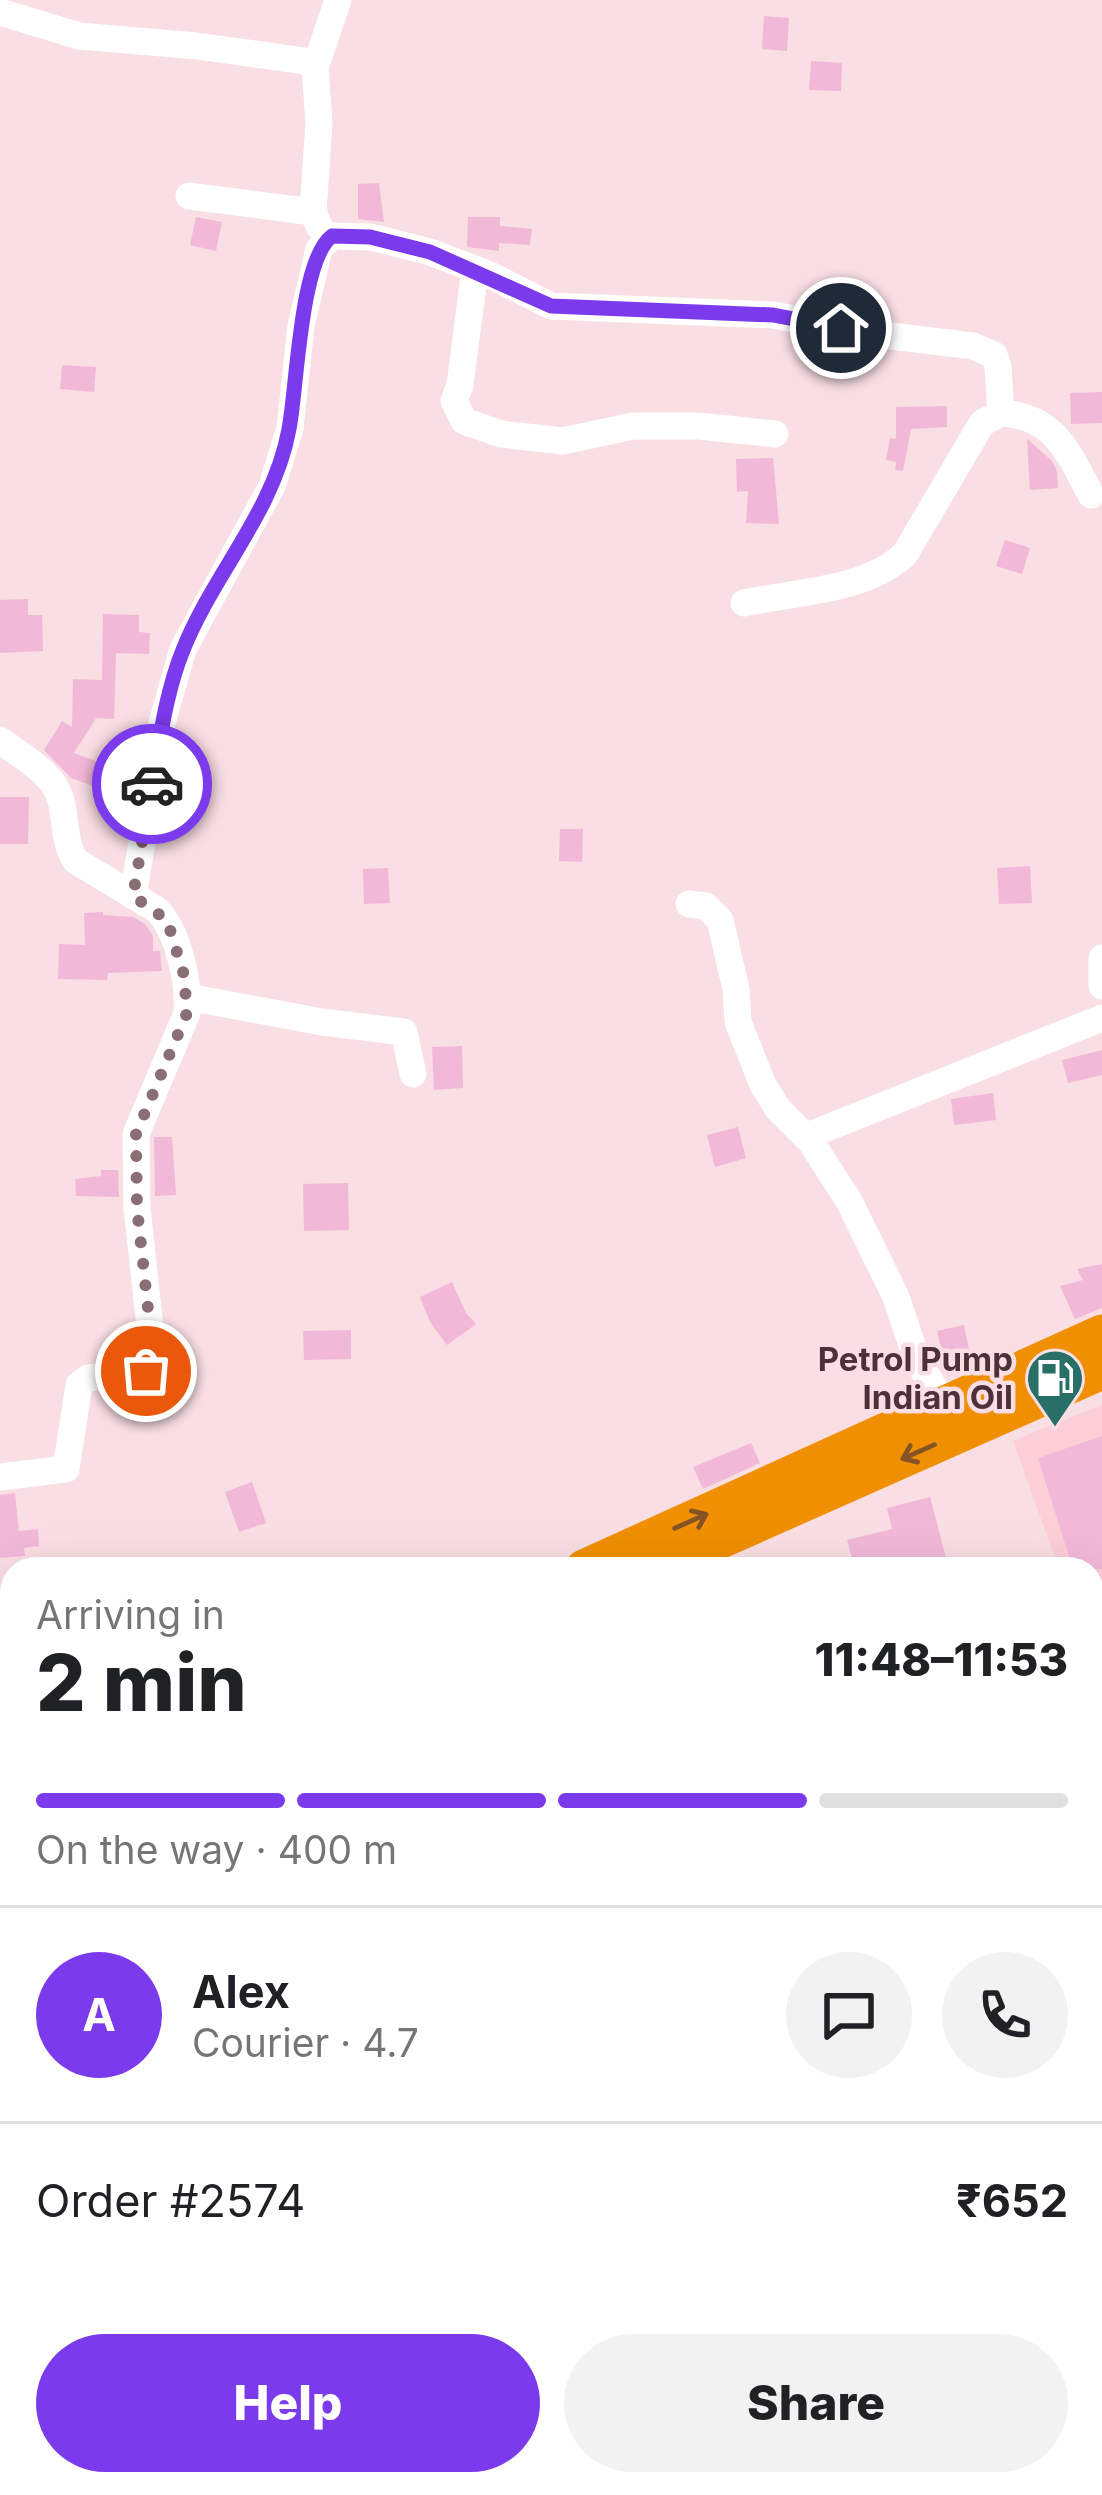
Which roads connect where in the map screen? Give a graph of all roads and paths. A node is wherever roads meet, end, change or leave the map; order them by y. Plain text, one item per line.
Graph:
1 (338, 0) edge
2 (0, 12) edge
3 (316, 68) junction
4 (189, 196) dead end
5 (305, 211) junction
6 (323, 242) junction
7 (475, 269) junction
8 (1000, 413) junction
9 (775, 434) dead end
10 (1091, 495) dead end
11 (744, 603) dead end
12 (0, 740) edge
13 (133, 896) junction
14 (689, 904) dead end
15 (1102, 958) edge
16 (1102, 986) edge
17 (188, 997) junction
18 (1102, 1018) edge
19 (413, 1074) dead end
20 (807, 1136) junction
21 (1102, 1334) edge
22 (1102, 1370) edge
23 (945, 1405) junction
24 (0, 1477) edge
25 (610, 1557) edge
26 (680, 1557) edge

1 - 3 street
2 - 3 street
3 - 5 street
4 - 5 street
5 - 6 street
6 - 7 street
6 - 13 street
7 - 8 street
7 - 9 street
8 - 10 street
8 - 11 street
12 - 13 street
13 - 17 street
14 - 20 street
15 - 16 street
17 - 19 street
17 - 24 street
18 - 20 street
20 - 23 street
21 - 23 highway
22 -> 26 highway
25 -> 23 highway

